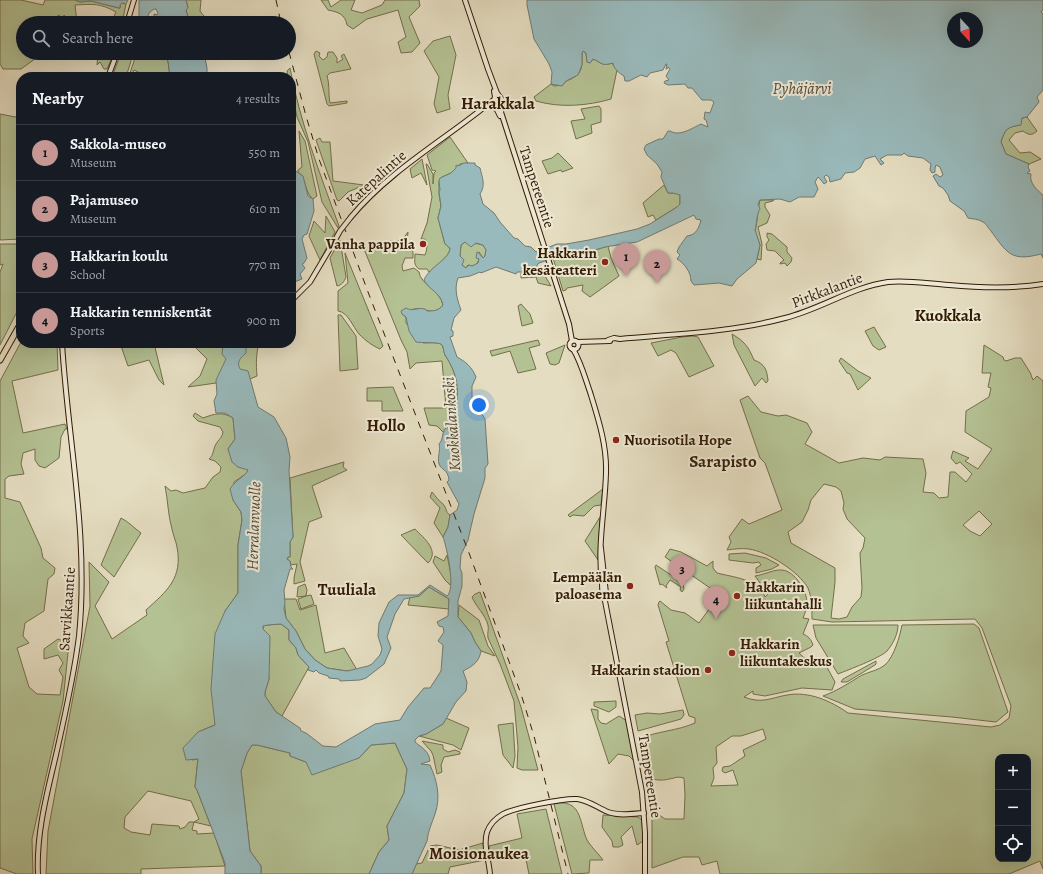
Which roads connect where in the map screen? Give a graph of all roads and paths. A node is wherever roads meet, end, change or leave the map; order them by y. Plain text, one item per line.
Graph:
1 (134, 0) edge
2 (465, 0) edge
3 (129, 16) edge
4 (114, 60) edge
5 (488, 69) junction
6 (110, 72) edge
7 (501, 98) junction
8 (494, 104) junction
9 (501, 108) junction
10 (511, 143) junction
11 (1043, 284) edge
12 (296, 296) edge
13 (16, 332) edge
14 (576, 344) junction
15 (63, 348) edge
16 (0, 360) edge
17 (644, 814) junction
18 (38, 874) edge
19 (490, 874) edge
20 (645, 874) edge

1 - 3 main road
2 - 5 main road, Tampereentie
4 - 6 main road
5 - 7 main road, Tampereentie
5 - 8 main road, Tampereentie
7 - 8 main road
7 - 9 main road, Tampereentie
8 - 9 main road
8 - 10 main road, Tampereentie
8 - 12 main road, Katepalintie, bridge
9 - 10 main road, Tampereentie
10 - 14 main road, Tampereentie
11 - 14 main road, Pirkkalantie
13 - 16 highway
14 - 17 main road, Tampereentie
15 - 18 main road, Sarvikkaantie
17 - 19 main road
17 - 20 main road, Tampereentie

